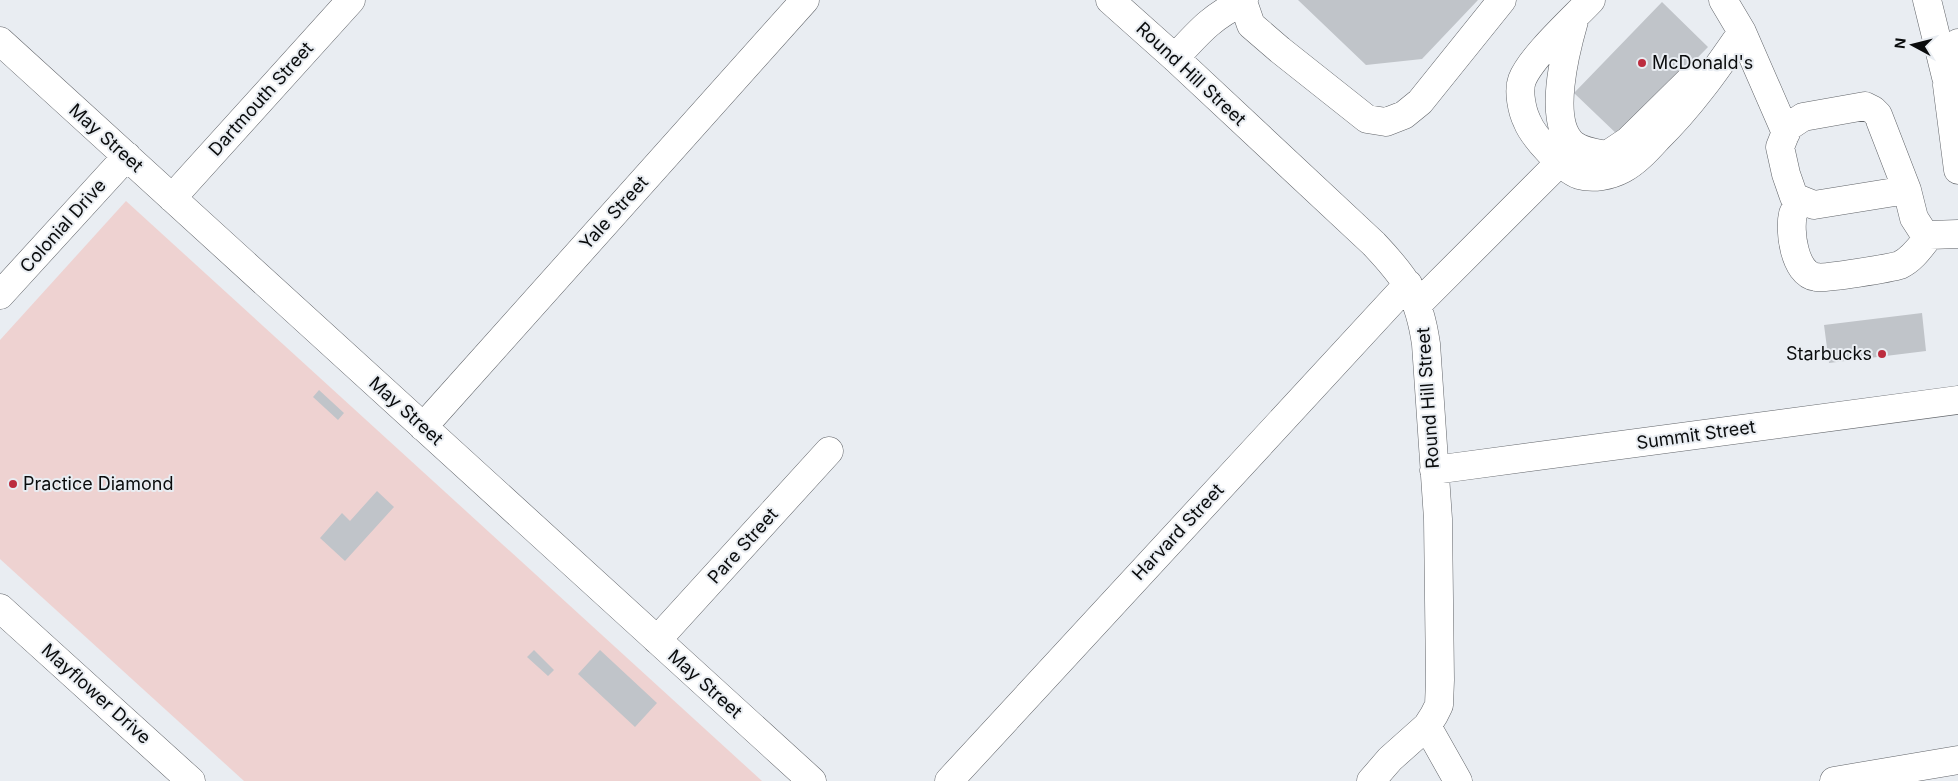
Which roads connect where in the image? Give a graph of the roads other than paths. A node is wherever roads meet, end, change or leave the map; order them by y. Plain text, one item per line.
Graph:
1 (351, 0) edge
2 (805, 0) edge
3 (1110, 0) edge
4 (1502, 0) edge
5 (1724, 0) edge
6 (1927, 0) edge
7 (1236, 2) edge
8 (1583, 8) edge
9 (1742, 32) junction
10 (0, 41) edge
11 (1958, 43) edge
12 (1175, 58) junction
13 (1713, 74) junction
14 (1947, 85) junction
15 (1786, 133) junction
16 (127, 156) junction
17 (1560, 162) junction
18 (1958, 170) edge
19 (1907, 190) junction
20 (172, 198) junction
21 (1800, 200) junction
22 (1958, 234) edge
23 (1930, 236) junction
24 (1413, 294) junction
25 (0, 295) edge
26 (1958, 400) edge
27 (423, 427) junction
28 (829, 451) dead end
29 (1434, 470) junction
30 (0, 608) edge
31 (657, 640) junction
32 (1427, 726) junction
33 (1958, 760) edge
34 (191, 781) edge
35 (812, 781) edge
36 (949, 781) edge
37 (1371, 781) edge
38 (1458, 781) edge
39 (1834, 781) edge

1 - 20 street, Dartmouth Street
2 - 27 street, Yale Street
3 - 12 street, Round Hill Street
4 - 7 street
5 - 9 street
6 - 14 street
7 - 12 street
8 - 13 street
8 - 17 street
9 - 13 street
9 - 15 street
10 - 16 street, May Street
11 - 14 street
12 - 24 street, Round Hill Street
13 - 17 street
14 - 18 street
15 - 19 street
15 - 21 street
16 - 20 street, May Street
16 - 25 street, Colonial Drive
17 - 24 street, Harvard Street
19 - 21 street
19 - 23 street
20 - 27 street, May Street
21 - 23 street
22 - 23 street
24 - 29 street, Round Hill Street
24 - 36 street, Harvard Street
26 - 29 street, Summit Street
27 - 31 street, May Street
28 - 31 street, Pare Street
29 - 32 street, Round Hill Street
30 - 34 street, Mayflower Drive
31 - 35 street, May Street
32 - 37 street, Round Hill Street
32 - 38 street
33 - 39 street

